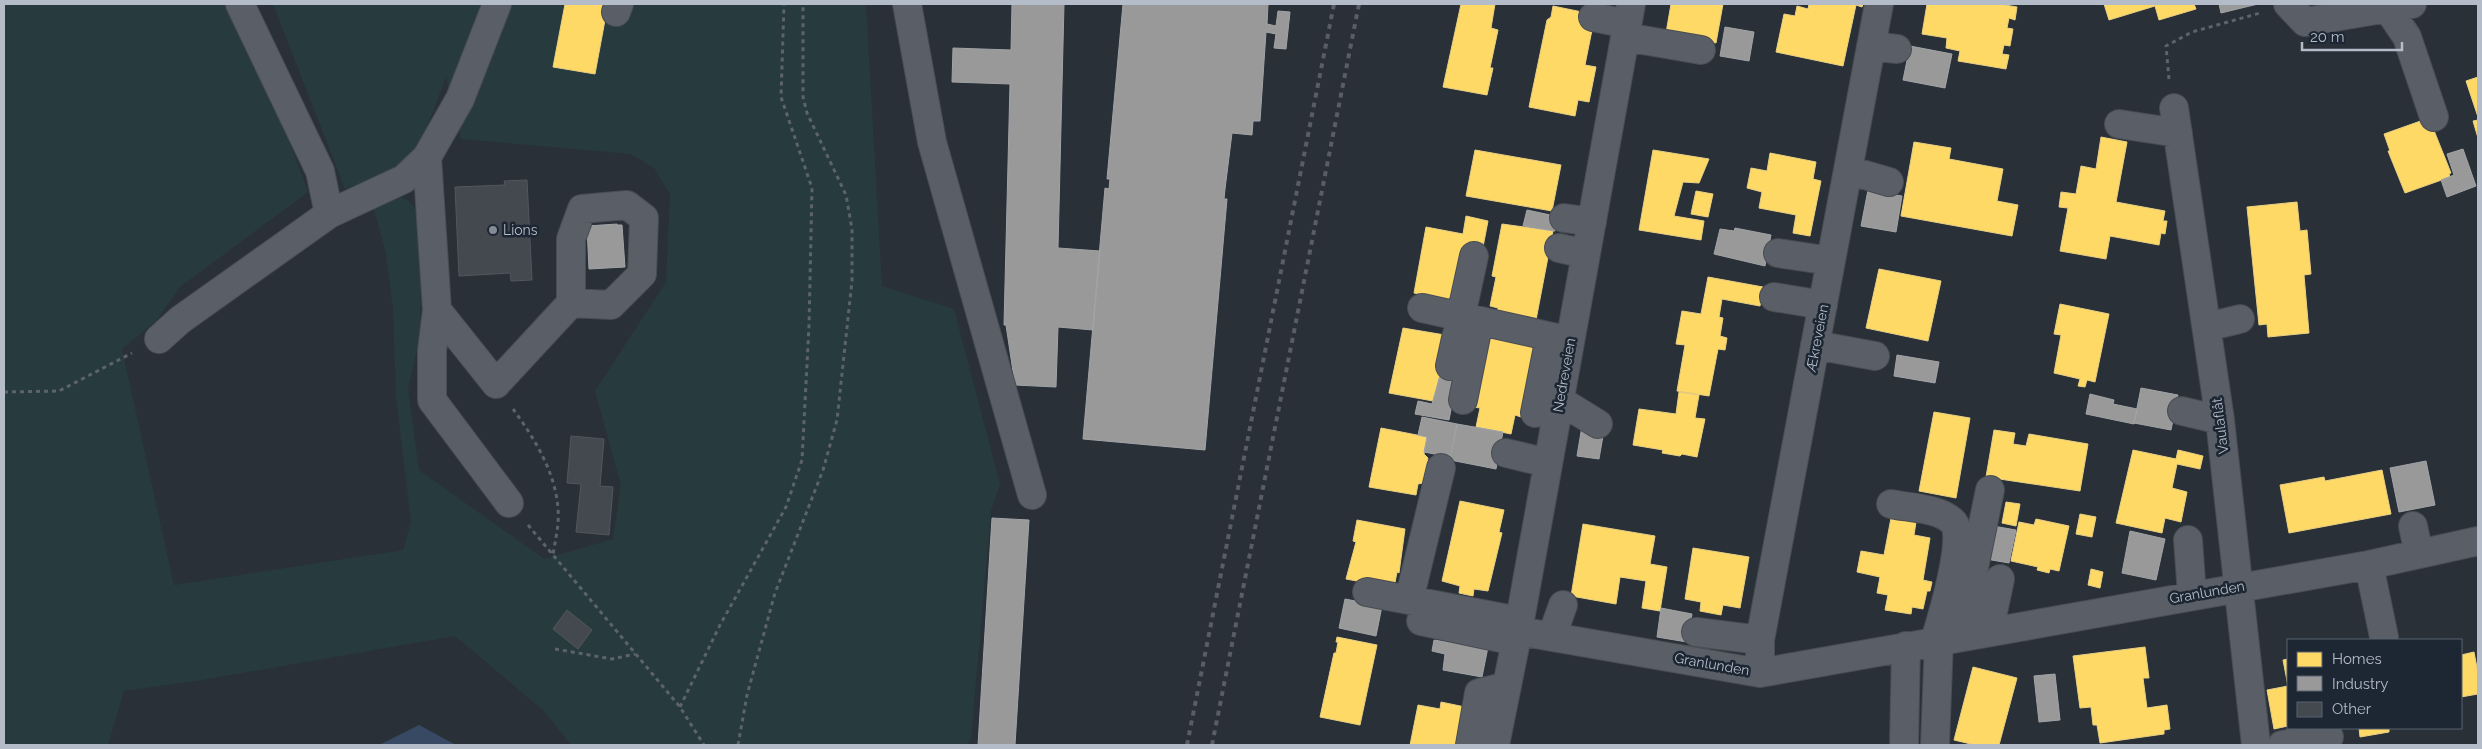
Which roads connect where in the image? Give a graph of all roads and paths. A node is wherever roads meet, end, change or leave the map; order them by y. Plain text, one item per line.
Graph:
1 (240, 4) edge
2 (496, 4) edge
3 (784, 4) edge
4 (803, 4) edge
5 (907, 4) edge
6 (1880, 4) edge
7 (2289, 5) edge
8 (2400, 6) edge
9 (1593, 17) dead end
10 (1628, 21) edge
11 (1701, 50) dead end
12 (2434, 117) dead end
13 (2176, 120) junction
14 (2119, 124) dead end
15 (427, 157) junction
16 (1848, 170) junction
17 (1889, 182) dead end
18 (329, 214) junction
19 (1564, 218) dead end
20 (1592, 222) junction
21 (1559, 248) dead end
22 (1778, 253) dead end
23 (1586, 254) junction
24 (1474, 256) dead end
25 (1831, 261) junction
26 (1774, 297) dead end
27 (571, 303) dead end
28 (1823, 305) junction
29 (1422, 308) dead end
30 (436, 310) junction
31 (1469, 318) junction
32 (2240, 319) dead end
33 (2207, 327) junction
34 (159, 339) joint
35 (1560, 339) junction
36 (1815, 345) junction
37 (1875, 356) dead end
38 (1450, 366) dead end
39 (496, 384) junction
40 (4, 392) edge
41 (1463, 400) dead end
42 (1559, 400) junction
43 (2182, 411) dead end
44 (1535, 413) dead end
45 (2220, 420) junction
46 (1598, 424) dead end
47 (1506, 453) dead end
48 (1548, 463) junction
49 (1441, 468) dead end
50 (1990, 490) dead end
51 (1032, 495) dead end
52 (509, 503) joint
53 (1891, 504) dead end
54 (2413, 526) dead end
55 (2188, 540) dead end
56 (2478, 542) edge
57 (553, 554) junction
58 (2419, 554) junction
59 (2369, 565) junction
60 (2000, 579) dead end
61 (2237, 587) junction
62 (1367, 592) dead end
63 (2192, 594) junction
64 (1563, 605) dead end
65 (1402, 608) junction
66 (1518, 631) junction
67 (1989, 631) junction
68 (1696, 632) dead end
69 (1552, 636) junction
70 (2384, 637) dead end
71 (1945, 639) junction
72 (1760, 640) junction
73 (1906, 646) junction
74 (555, 649) dead end
75 (635, 654) junction
76 (1760, 673) junction
77 (1507, 686) junction
78 (680, 707) junction
79 (2329, 737) dead end
80 (704, 745) edge
81 (738, 745) edge
82 (1470, 745) edge
83 (1495, 745) edge
84 (1904, 745) edge
85 (1935, 745) edge
86 (2256, 745) edge
87 (2282, 745) edge

1 - 18 street
2 - 15 street
3 - 78 path
4 - 81 path
5 - 51 street
6 - 16 street, Ækreveien
7 - 8 street
7 - 13 path
8 - 12 street
9 - 10 street
10 - 11 street
10 - 20 street, Nedreveien
13 - 14 street
13 - 33 street, Vaulaflåt
15 - 18 street
15 - 30 street
16 - 17 street
16 - 25 street, Ækreveien
18 - 34 street
19 - 20 street
20 - 23 street, Nedreveien
21 - 23 street
22 - 25 street
23 - 35 street, Nedreveien
24 - 31 street
25 - 28 street, Ækreveien
26 - 28 street
27 - 39 street
28 - 36 street, Ækreveien
29 - 31 street
30 - 39 street
30 - 52 street
31 - 35 street
31 - 38 street
31 - 41 street
32 - 33 street
33 - 45 street, Vaulaflåt
34 - 40 path
35 - 42 street, Nedreveien
35 - 44 street
36 - 37 street
36 - 72 street, Ækreveien
39 - 57 path
42 - 46 street
42 - 48 street, Nedreveien
43 - 45 street
45 - 61 street, Vaulaflåt
47 - 48 street
48 - 66 street, Nedreveien
49 - 65 street
50 - 71 street
52 - 57 path
53 - 71 street
54 - 58 street
55 - 63 street
56 - 58 street, Granlunden
57 - 75 path
58 - 59 street, Granlunden
59 - 61 street, Granlunden
59 - 70 street
60 - 67 street
61 - 63 street, Granlunden
61 - 86 street, Vaulaflåt
62 - 65 street, Granlunden
63 - 67 street, Granlunden
64 - 69 street
65 - 66 street, Granlunden
66 - 69 street, Granlunden
66 - 77 street, Nedreveien
67 - 71 street, Granlunden
68 - 72 street
69 - 76 street, Granlunden
71 - 73 street, Granlunden
71 - 85 street
72 - 76 street, Ækreveien
73 - 76 street, Granlunden
73 - 84 street
74 - 75 path
75 - 78 path
77 - 82 street
77 - 83 street, Nedreveien
78 - 80 path
79 - 87 street

